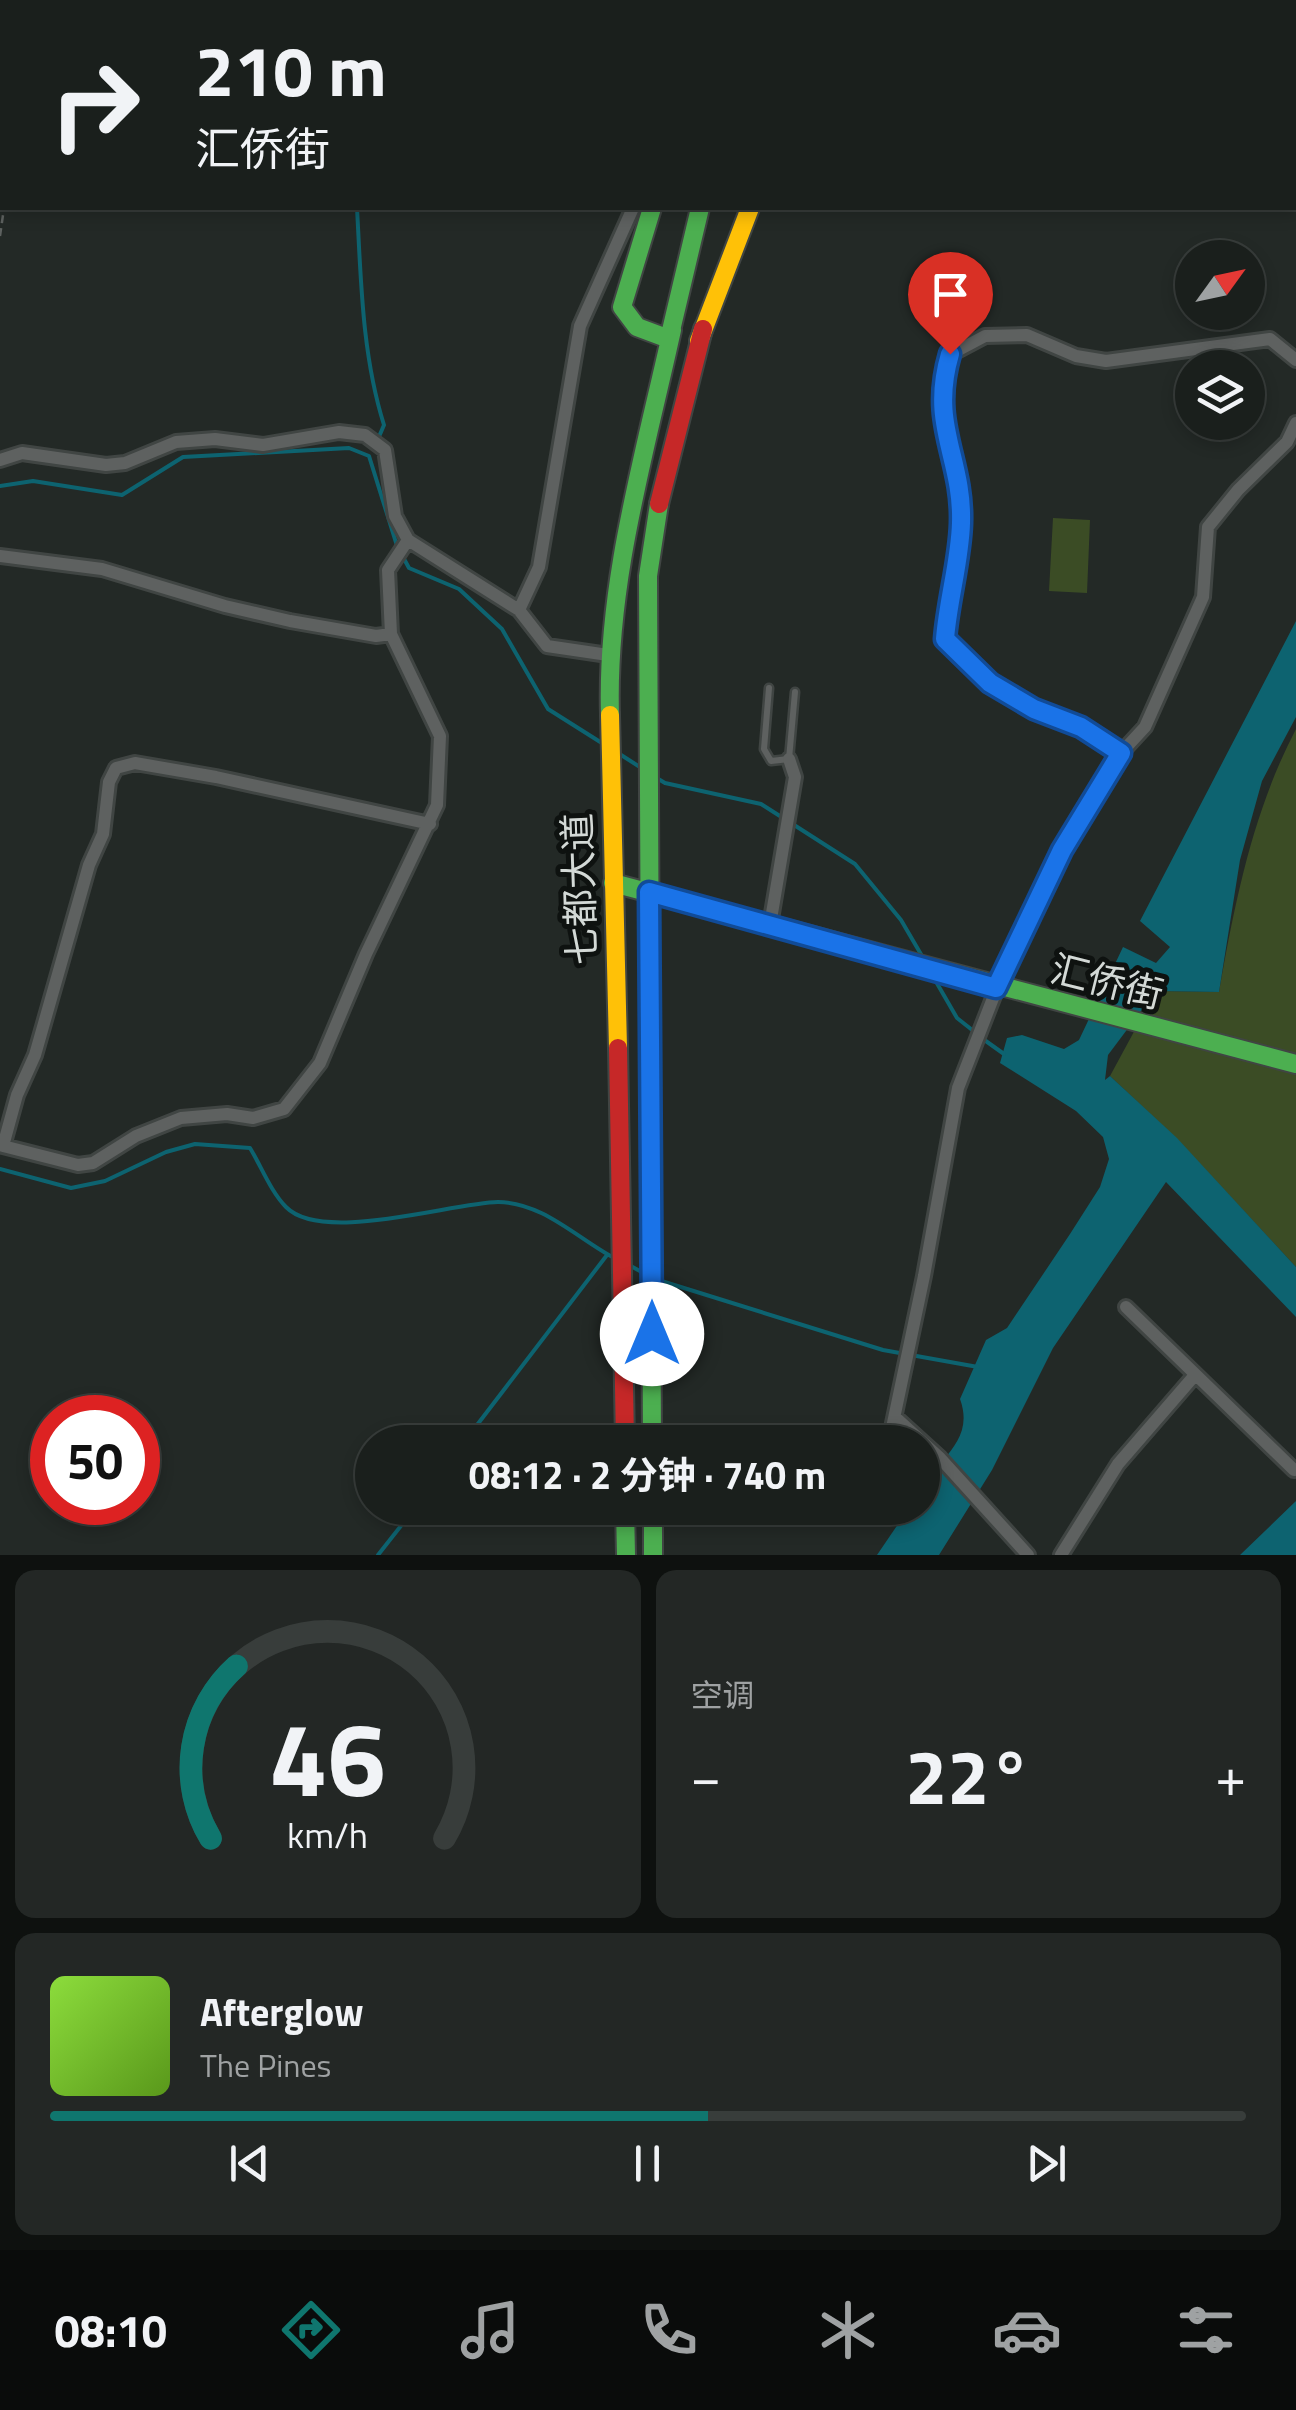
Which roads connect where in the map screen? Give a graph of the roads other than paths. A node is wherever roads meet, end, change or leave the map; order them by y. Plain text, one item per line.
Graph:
1 (632, 210) edge
2 (651, 210) edge
3 (700, 210) edge
4 (709, 210) edge
5 (739, 210) edge
6 (749, 210) edge
7 (669, 339) junction
8 (699, 341) junction
9 (1296, 360) edge
10 (1296, 423) edge
11 (0, 460) edge
12 (406, 544) junction
13 (0, 556) edge
14 (519, 610) junction
15 (391, 634) junction
16 (608, 655) junction
17 (770, 688) dead end
18 (795, 692) dead end
19 (1121, 753) junction
20 (790, 759) junction
21 (430, 824) junction
22 (613, 884) junction
23 (649, 892) junction
24 (770, 925) junction
25 (996, 988) junction
26 (1296, 1064) edge
27 (1126, 1307) dead end
28 (1195, 1375) junction
29 (896, 1418) junction
30 (625, 1425) edge
31 (652, 1425) edge
32 (894, 1425) edge
33 (1294, 1470) edge
34 (626, 1525) edge
35 (653, 1525) edge
36 (626, 1555) edge
37 (653, 1555) edge
38 (1028, 1555) edge
39 (1061, 1555) edge

1 - 14 street
2 - 7 main road
3 - 7 main road
4 - 7 main road
5 - 8 main road
6 - 8 main road
7 - 16 main road, 七都大道
8 - 23 main road, 七都大道
9 - 19 street
10 - 19 street
11 - 12 street
12 - 14 street
12 - 15 street
13 - 15 street
14 - 16 street
15 - 21 street
16 - 22 main road, 七都大道
17 - 20 lane
18 - 20 lane
19 - 25 street
20 - 24 street
21 - 21 street
22 - 23 main road, 汇侨街
22 - 30 main road, 七都大道
23 - 24 main road, 汇侨街
23 - 31 main road, 七都大道
24 - 25 main road, 汇侨街
25 - 26 main road, 汇侨街
25 - 29 street
27 - 28 street
28 - 33 street
28 - 39 street
29 - 32 street
29 - 38 street
34 - 36 main road
35 - 37 main road

